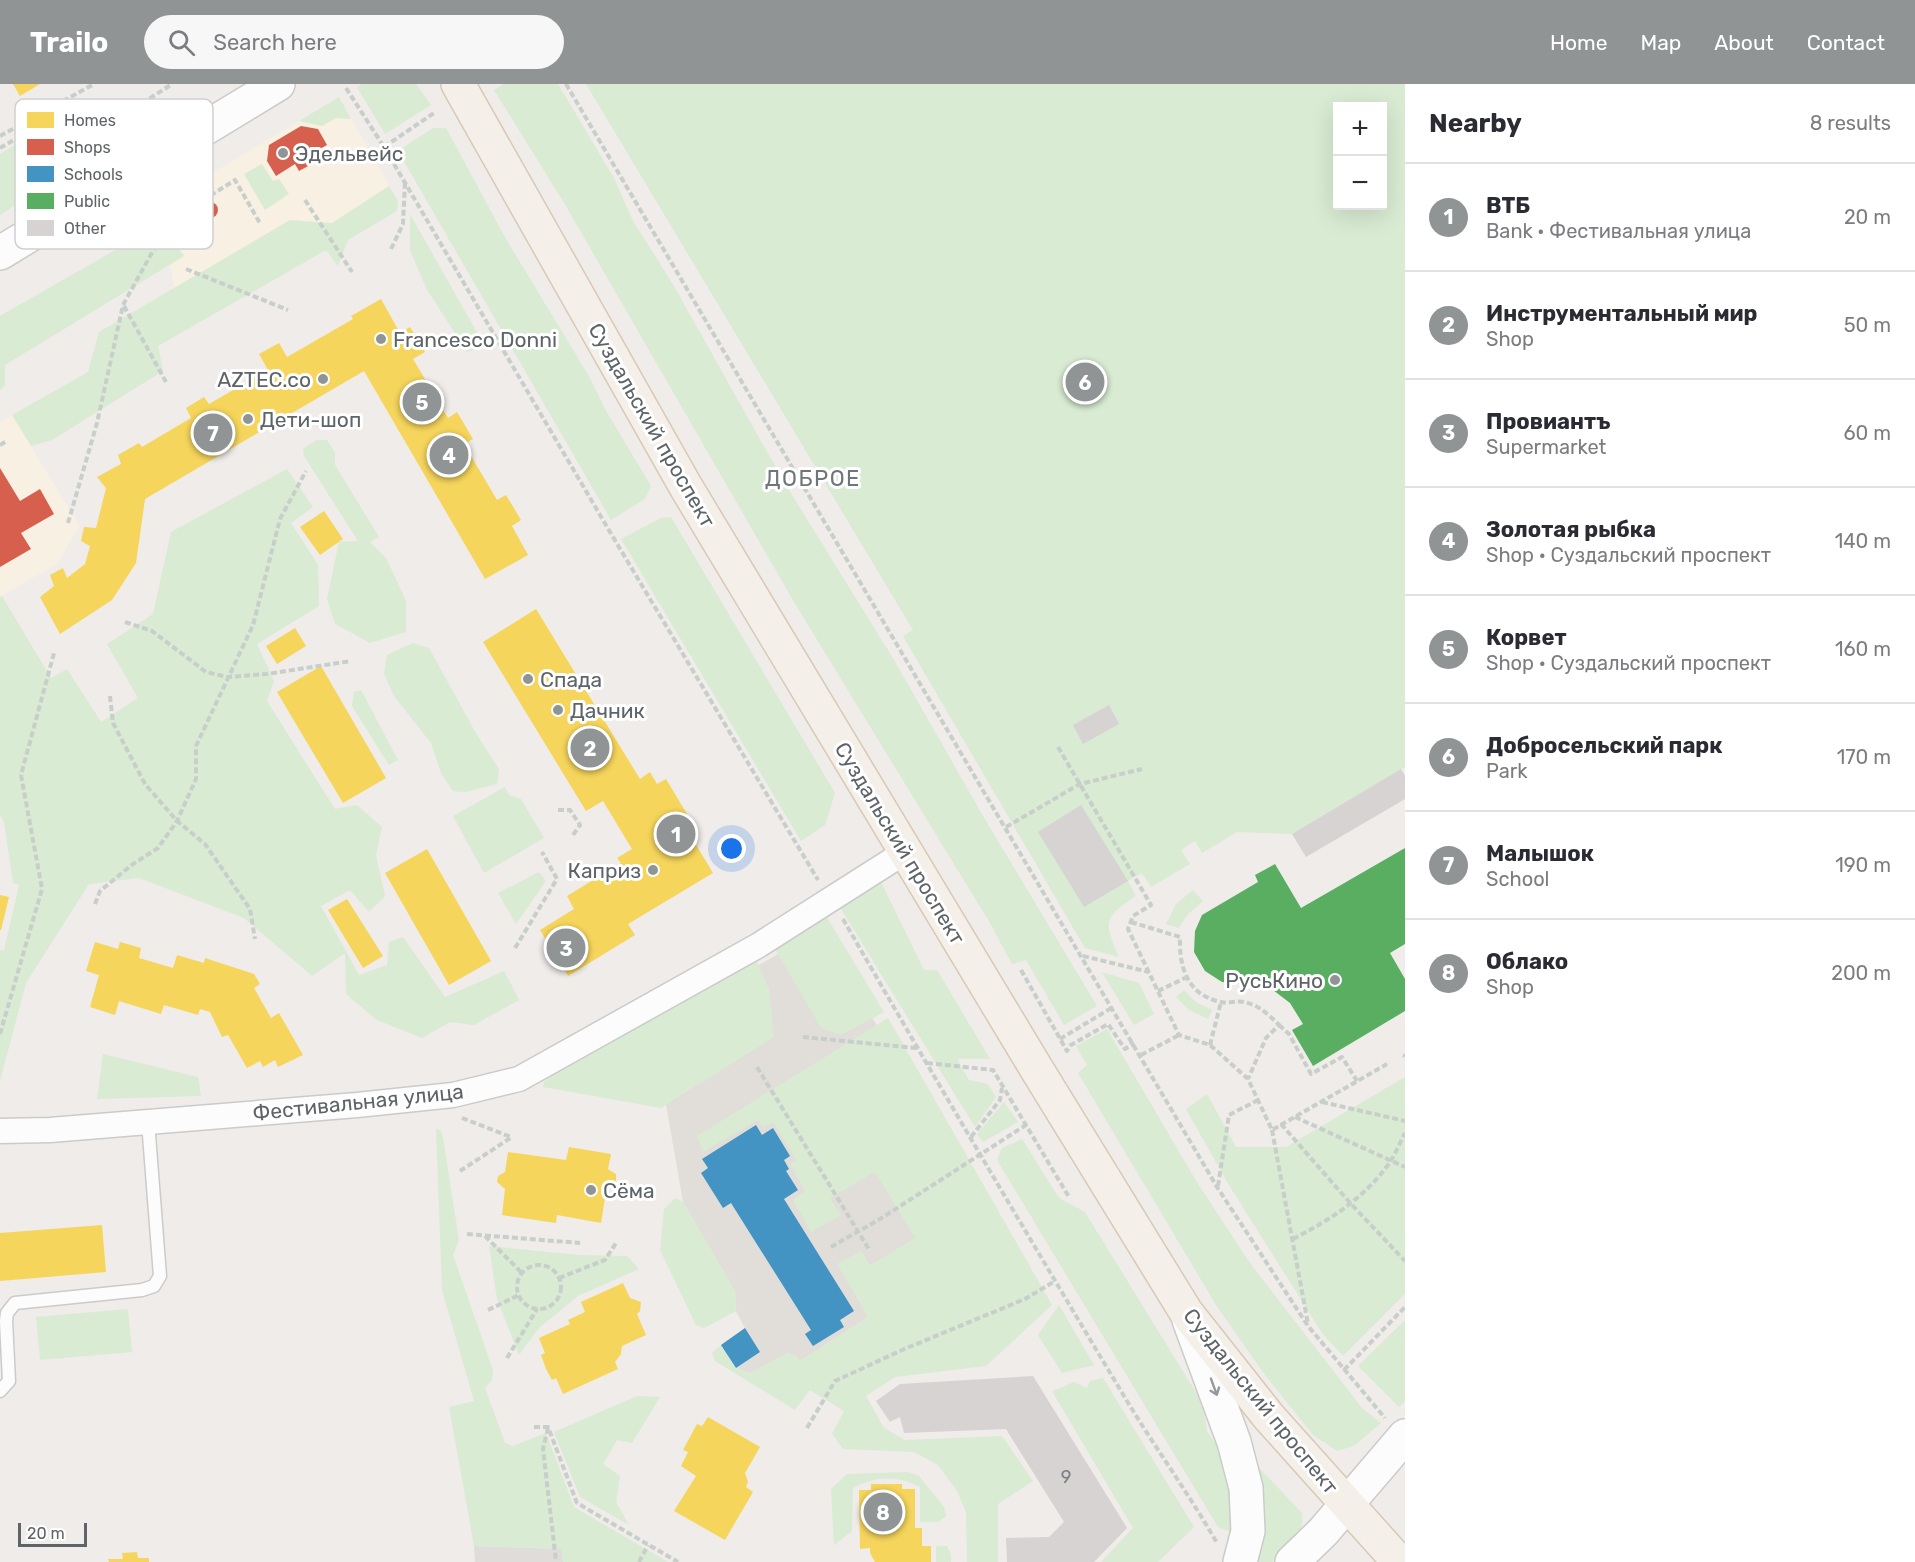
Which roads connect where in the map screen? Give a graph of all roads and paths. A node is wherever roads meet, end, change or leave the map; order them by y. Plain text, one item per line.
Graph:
1 (94, 84) edge
2 (172, 84) edge
3 (278, 84) edge
4 (458, 84) edge
5 (566, 84) edge
6 (346, 88) dead end
7 (65, 99) edge
8 (149, 99) edge
9 (434, 113) dead end
10 (213, 124) edge
11 (15, 127) edge
12 (0, 136) edge
13 (15, 139) edge
14 (384, 147) junction
15 (0, 148) edge
16 (405, 183) junction
17 (213, 194) edge
18 (305, 200) dead end
19 (261, 225) dead end
20 (15, 244) edge
21 (154, 249) edge
22 (391, 249) dead end
23 (0, 253) edge
24 (186, 269) dead end
25 (352, 272) dead end
26 (123, 305) junction
27 (288, 310) dead end
28 (166, 382) dead end
29 (7, 441) dead end
30 (0, 444) edge
31 (306, 471) dead end
32 (68, 523) dead end
33 (125, 622) dead end
34 (54, 653) dead end
35 (351, 661) dead end
36 (228, 677) junction
37 (110, 696) dead end
38 (1058, 747) dead end
39 (1142, 770) dead end
40 (1080, 784) junction
41 (558, 810) dead end
42 (177, 821) junction
43 (1006, 827) junction
44 (573, 835) dead end
45 (542, 852) dead end
46 (905, 852) junction
47 (831, 899) junction
48 (95, 904) dead end
49 (1131, 922) junction
50 (255, 939) dead end
51 (515, 948) dead end
52 (1082, 956) junction
53 (1022, 970) dead end
54 (1149, 972) junction
55 (1185, 978) junction
56 (1158, 991) junction
57 (1221, 1002) junction
58 (1113, 1007) junction
59 (1280, 1025) junction
60 (0, 1034) edge
61 (1179, 1035) junction
62 (803, 1036) dead end
63 (1060, 1039) junction
64 (1134, 1043) junction
65 (1210, 1045) junction
66 (917, 1048) junction
67 (1140, 1055) junction
68 (927, 1063) junction
69 (1387, 1064) dead end
70 (757, 1067) dead end
71 (1248, 1079) junction
72 (1357, 1081) junction
73 (1003, 1086) junction
74 (1258, 1101) junction
75 (1321, 1102) junction
76 (454, 1115) dead end
77 (1295, 1117) junction
78 (1405, 1121) edge
79 (148, 1122) junction
80 (1281, 1124) junction
81 (1026, 1125) junction
82 (1272, 1130) junction
83 (0, 1131) edge
84 (1405, 1133) edge
85 (971, 1137) junction
86 (981, 1153) junction
87 (1391, 1161) junction
88 (1405, 1167) edge
89 (460, 1171) dead end
90 (1217, 1187) junction
91 (1069, 1197) dead end
92 (1351, 1204) junction
93 (859, 1231) junction
94 (467, 1234) dead end
95 (485, 1236) junction
96 (1293, 1239) junction
97 (580, 1243) dead end
98 (616, 1243) dead end
99 (831, 1247) dead end
100 (870, 1251) dead end
101 (1405, 1261) edge
102 (522, 1272) junction
103 (560, 1278) junction
104 (1055, 1281) junction
105 (519, 1295) junction
106 (1405, 1306) edge
107 (537, 1309) junction
108 (488, 1310) dead end
109 (1186, 1312) junction
110 (1308, 1326) junction
111 (507, 1358) dead end
112 (1344, 1370) junction
113 (0, 1391) edge
114 (534, 1427) dead end
115 (548, 1427) junction
116 (1395, 1427) edge
117 (807, 1428) dead end
118 (1347, 1505) junction
119 (648, 1545) junction
120 (1230, 1554) edge
121 (556, 1561) edge
122 (639, 1562) edge
123 (678, 1562) edge
124 (1292, 1562) edge
125 (1400, 1562) edge

1 - 7 path
2 - 8 path
3 - 10 main road
4 - 46 main road, Суздальский проспект
5 - 43 path
6 - 14 path
9 - 14 path
11 - 12 path
13 - 15 path
14 - 16 path
16 - 22 path
16 - 47 path
17 - 19 path
18 - 25 path
20 - 23 main road
21 - 26 path
24 - 27 path
26 - 28 path
26 - 32 path
29 - 30 path
31 - 36 path
33 - 36 path
34 - 60 path
35 - 36 path
36 - 42 path
37 - 42 path
38 - 40 path
39 - 40 path
40 - 43 path
40 - 49 path
41 - 44 path
42 - 48 path
42 - 50 path
43 - 52 path
45 - 51 path
46 - 47 street, Фестивальная улица
46 - 109 main road, Суздальский проспект
47 - 66 path
47 - 79 street, Фестивальная улица
49 - 54 path
49 - 55 path
52 - 54 path
52 - 58 path
53 - 63 path
54 - 56 path
55 - 56 path
55 - 57 path
56 - 61 path
57 - 59 path
57 - 65 path
58 - 63 path
58 - 64 path
59 - 71 path
59 - 72 path
61 - 65 path
61 - 67 path
62 - 66 path
63 - 64 path
64 - 67 path
65 - 71 path
66 - 68 path
67 - 90 path
68 - 73 path
68 - 85 path
69 - 72 path
70 - 93 path
71 - 74 path
72 - 75 path
73 - 81 path
73 - 85 path
74 - 82 path
74 - 90 path
75 - 77 path
75 - 78 path
76 - 89 path
77 - 80 path
77 - 87 path
79 - 83 street, Фестивальная улица
79 - 113 lane
80 - 82 path
80 - 92 path
81 - 86 path
81 - 91 path
82 - 96 path
84 - 87 path
85 - 86 path
86 - 93 path
86 - 104 path
87 - 88 path
87 - 92 path
90 - 110 path
92 - 96 path
92 - 101 path
93 - 99 path
93 - 100 path
94 - 95 path
95 - 97 path
95 - 102 path
96 - 110 path
98 - 103 path
102 - 103 path
102 - 105 path
103 - 107 path
104 - 117 path
104 - 120 path
105 - 107 path
105 - 108 path
106 - 112 path
107 - 111 path
109 - 118 main road, Суздальский проспект
109 -> 120 main road
110 - 112 path
112 - 116 path
114 - 115 path
115 - 119 path
115 - 121 path
116 - 118 main road
118 - 124 main road
118 - 125 main road, Суздальский проспект
119 - 122 path
119 - 123 path

